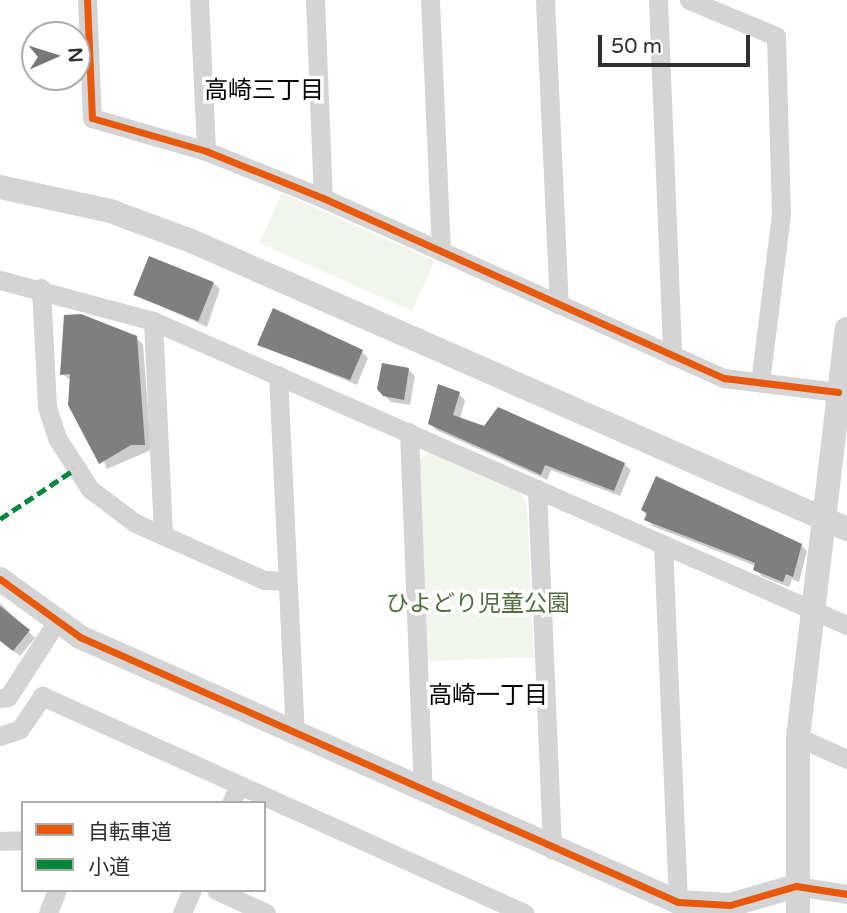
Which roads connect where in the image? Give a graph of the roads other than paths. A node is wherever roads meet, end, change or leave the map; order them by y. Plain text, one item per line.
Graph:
1 (87, 0) edge
2 (199, 0) edge
3 (315, 0) edge
4 (430, 0) edge
5 (545, 0) edge
6 (658, 0) edge
7 (689, 0) edge
8 (206, 151) junction
9 (0, 187) edge
10 (323, 198) junction
11 (441, 252) junction
12 (0, 279) edge
13 (41, 288) junction
14 (559, 305) junction
15 (153, 321) junction
16 (847, 328) edge
17 (672, 356) junction
18 (278, 375) junction
19 (760, 383) junction
20 (838, 392) junction
21 (409, 432) junction
22 (537, 489) junction
23 (821, 517) junction
24 (847, 529) edge
25 (163, 536) junction
26 (663, 544) junction
27 (0, 579) edge
28 (287, 581) junction
29 (811, 609) junction
30 (55, 624) junction
31 (847, 625) edge
32 (0, 698) edge
33 (295, 734) junction
34 (0, 736) edge
35 (798, 737) junction
36 (847, 759) edge
37 (423, 790) junction
38 (235, 794) edge
39 (266, 808) edge
40 (21, 840) edge
41 (0, 841) edge
42 (552, 850) junction
43 (796, 886) junction
44 (56, 892) edge
45 (191, 892) edge
46 (220, 892) edge
47 (847, 894) edge
48 (678, 902) junction
49 (491, 906) edge
50 (48, 913) edge
51 (182, 913) edge
52 (266, 913) edge
53 (523, 913) edge
54 (798, 913) edge

1 - 8 street
2 - 8 street
3 - 10 street
4 - 11 street
5 - 14 street
6 - 17 street
7 - 19 street
8 - 10 street
9 - 23 street
10 - 11 street
11 - 14 street
12 - 13 street
13 - 15 street
13 - 25 street
14 - 17 street
15 - 18 street
15 - 25 street
16 - 20 street
17 - 19 street
18 - 21 street
18 - 28 street
19 - 20 street
20 - 23 street
21 - 22 street
21 - 37 street
22 - 26 street
22 - 42 street
23 - 24 street
23 - 29 street
25 - 28 street
26 - 29 street
26 - 48 street
27 - 30 street
28 - 33 street
29 - 31 street
29 - 35 street
30 - 32 street
30 - 33 street
33 - 37 street
34 - 38 street
35 - 36 street
35 - 43 street
37 - 42 street
39 - 49 street
40 - 41 street
42 - 48 street
43 - 47 street
43 - 48 street
43 - 54 street
44 - 50 street
45 - 51 street
46 - 52 street
49 - 53 street

